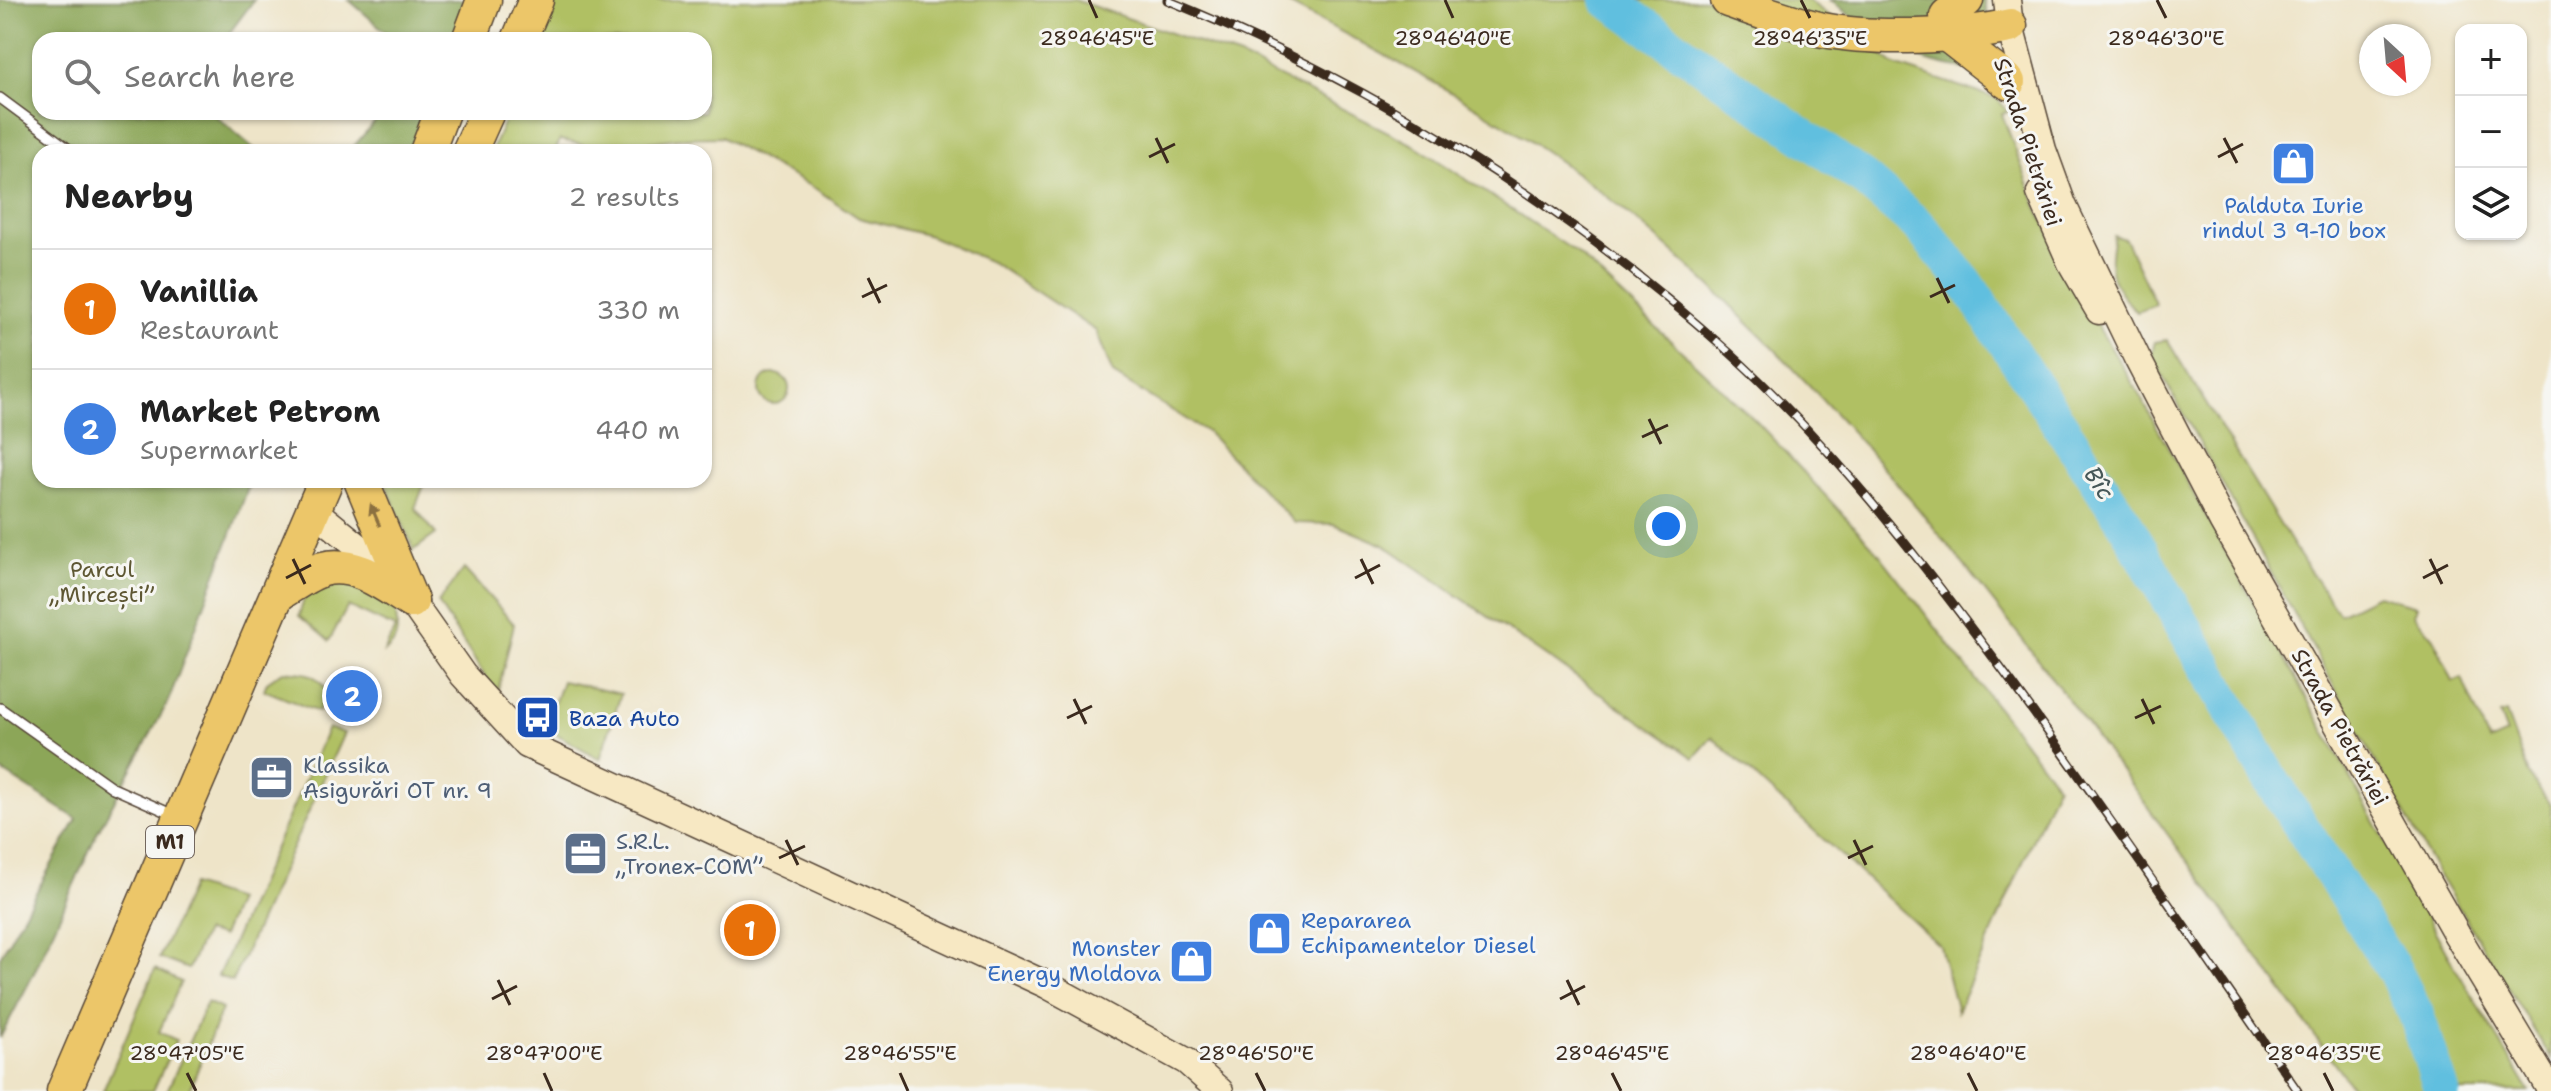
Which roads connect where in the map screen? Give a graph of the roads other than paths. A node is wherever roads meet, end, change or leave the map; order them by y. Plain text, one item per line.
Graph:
1 (484, 0) edge
2 (536, 0) edge
3 (1728, 0) edge
4 (1984, 14) edge
5 (472, 32) edge
6 (522, 32) edge
7 (2008, 82) joint
8 (0, 98) edge
9 (439, 120) edge
10 (483, 120) edge
11 (62, 144) edge
12 (430, 144) edge
13 (473, 144) edge
14 (2137, 358) junction
15 (364, 488) edge
16 (319, 490) edge
17 (278, 594) junction
18 (411, 601) junction
19 (0, 708) edge
20 (180, 818) junction
21 (64, 1091) edge
22 (1220, 1091) edge
23 (2551, 1091) edge

1 - 5 highway
2 - 6 highway
3 - 4 highway
4 - 7 highway
4 - 14 street, Strada Pietrăriei
7 - 14 street, Strada Pietrăriei
8 - 11 lane
9 - 12 highway
10 - 13 highway
14 - 23 street, Strada Pietrăriei
18 -> 15 highway
16 - 17 highway, M1
16 - 18 street
17 - 18 highway
17 - 20 highway, M1
18 - 22 street
19 - 20 lane
20 - 21 highway, M1

